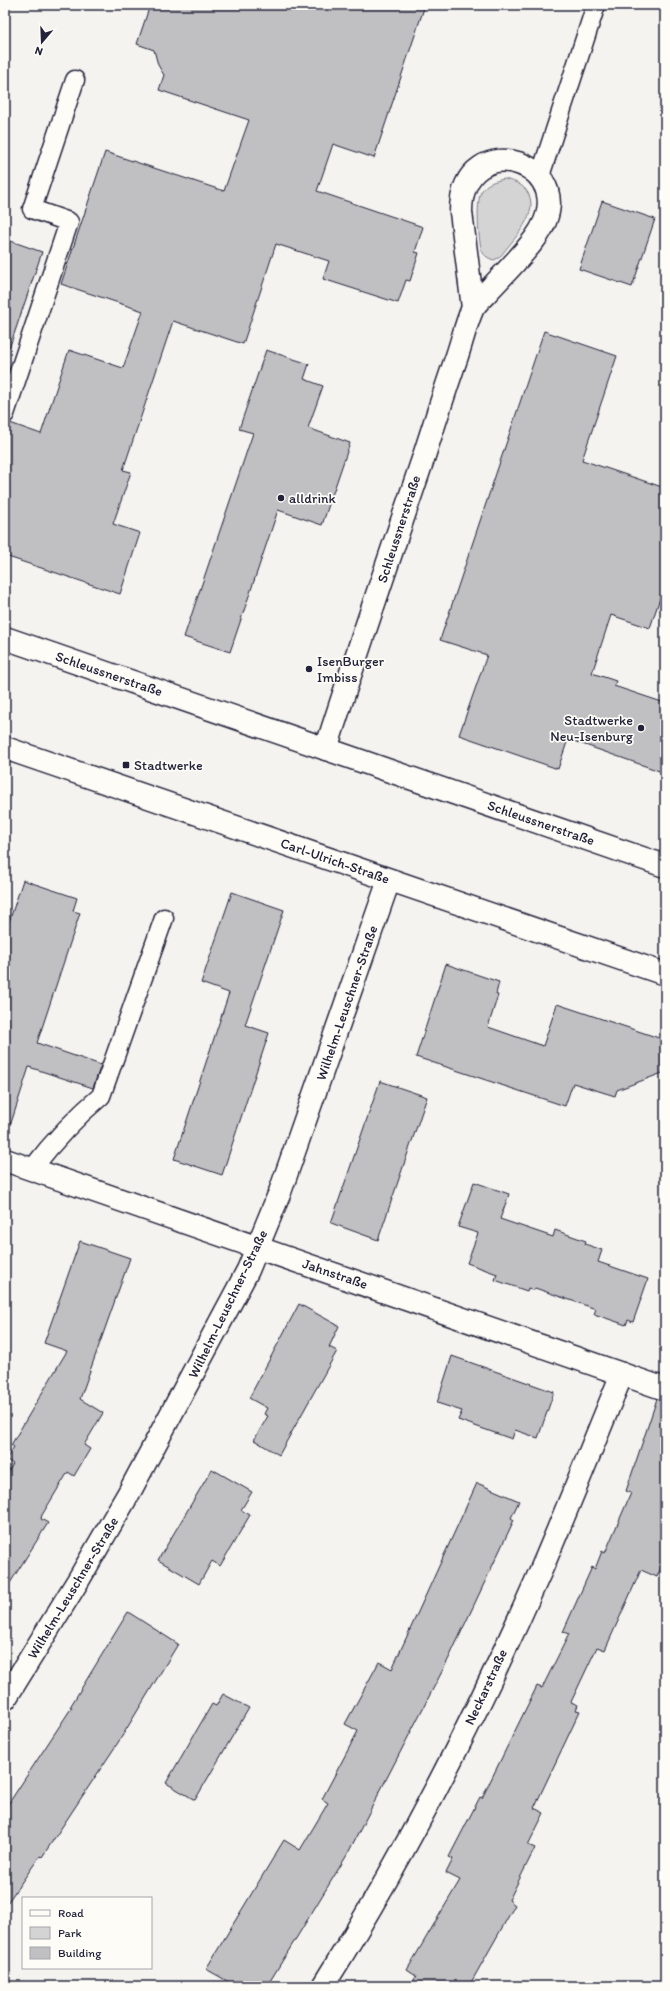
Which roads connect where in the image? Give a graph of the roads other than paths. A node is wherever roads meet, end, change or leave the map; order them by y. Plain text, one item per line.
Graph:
1 (596, 5) edge
2 (75, 80) dead end
3 (540, 176) junction
4 (473, 308) junction
5 (5, 414) edge
6 (5, 638) edge
7 (5, 748) edge
8 (326, 750) junction
9 (665, 866) edge
10 (389, 880) junction
11 (164, 918) dead end
12 (665, 974) edge
13 (5, 1160) edge
14 (32, 1169) junction
15 (258, 1248) junction
16 (622, 1374) junction
17 (665, 1389) edge
18 (5, 1699) edge
19 (323, 1986) edge

1 - 3 lane
2 - 5 lane
3 - 4 street, Schleussnerstraße
3 - 4 street, Schleussnerstraße
4 - 8 street, Schleussnerstraße
6 - 8 street, Schleussnerstraße
7 - 10 street, Carl-Ulrich-Straße
8 - 9 street, Schleussnerstraße
10 - 12 street, Carl-Ulrich-Straße
10 - 15 street, Wilhelm-Leuschner-Straße
11 - 14 lane
13 - 14 street, Jahnstraße
14 - 15 street, Jahnstraße
15 - 16 street, Jahnstraße
15 - 18 street, Wilhelm-Leuschner-Straße
16 - 17 street, Jahnstraße
16 - 19 street, Neckarstraße

